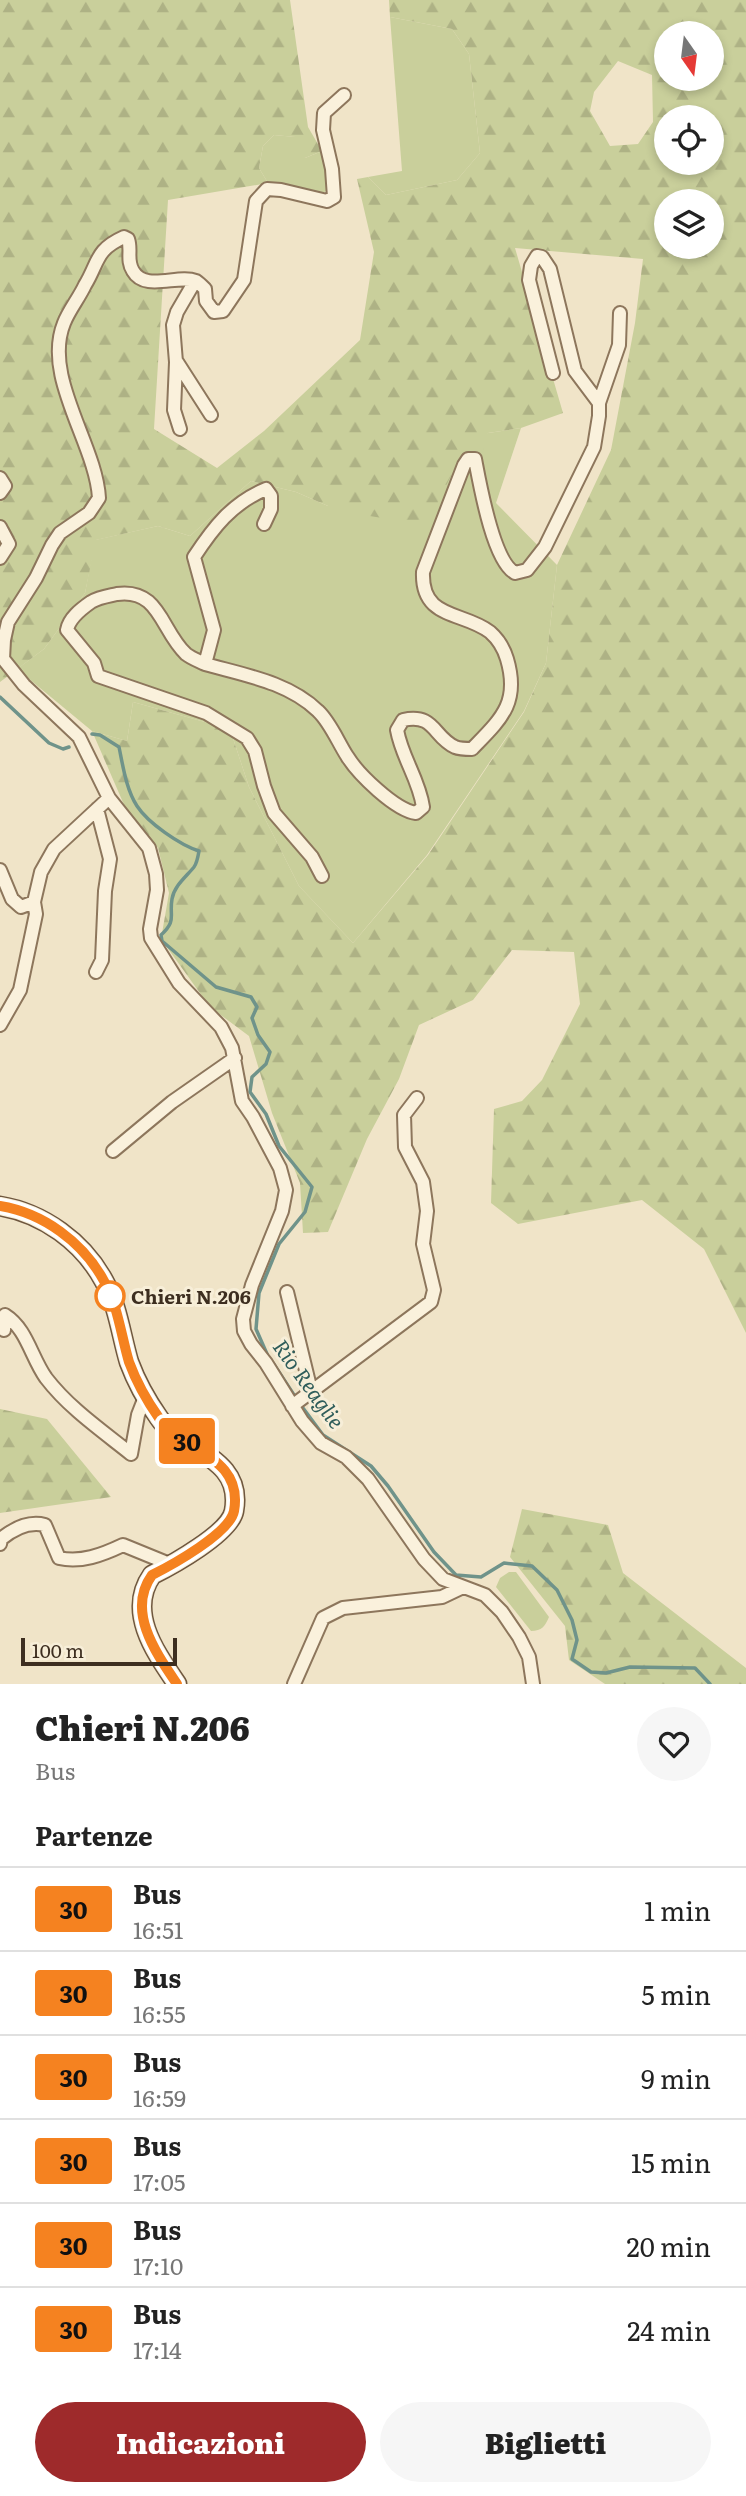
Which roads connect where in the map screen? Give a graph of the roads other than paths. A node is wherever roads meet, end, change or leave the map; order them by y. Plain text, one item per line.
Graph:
1 (344, 95) dead end
2 (195, 281) junction
3 (620, 313) dead end
4 (176, 362) junction
5 (554, 373) dead end
6 (599, 403) junction
7 (211, 415) dead end
8 (180, 429) dead end
9 (0, 478) edge
10 (0, 493) edge
11 (264, 524) dead end
12 (0, 527) edge
13 (0, 558) edge
14 (2, 657) edge
15 (205, 664) junction
16 (108, 798) junction
17 (97, 809) junction
18 (0, 870) edge
19 (322, 876) dead end
20 (34, 902) junction
21 (96, 972) dead end
22 (0, 1025) edge
23 (235, 1058) junction
24 (417, 1098) dead end
25 (113, 1151) dead end
26 (0, 1206) edge
27 (287, 1292) dead end
28 (4, 1331) dead end
29 (308, 1394) junction
30 (145, 1397) junction
31 (293, 1406) junction
32 (0, 1544) edge
33 (172, 1565) junction
34 (463, 1587) junction
35 (177, 1684) edge
36 (294, 1684) edge
37 (533, 1684) edge

1 - 2 street
2 - 4 street
2 - 14 street
3 - 6 street
4 - 7 street
4 - 8 street
5 - 6 street
6 - 15 street
9 - 10 street
11 - 15 street
12 - 13 street
14 - 16 street
15 - 19 street
16 - 17 street
16 - 23 street
17 - 20 street
17 - 21 street
18 - 20 street
20 - 22 street
23 - 25 street
23 - 31 street
24 - 29 street
26 - 30 main road
27 - 29 street
28 - 30 street
29 - 31 street
30 - 33 main road
31 - 34 street
32 - 33 street
33 - 35 main road
34 - 36 street
34 - 37 street

